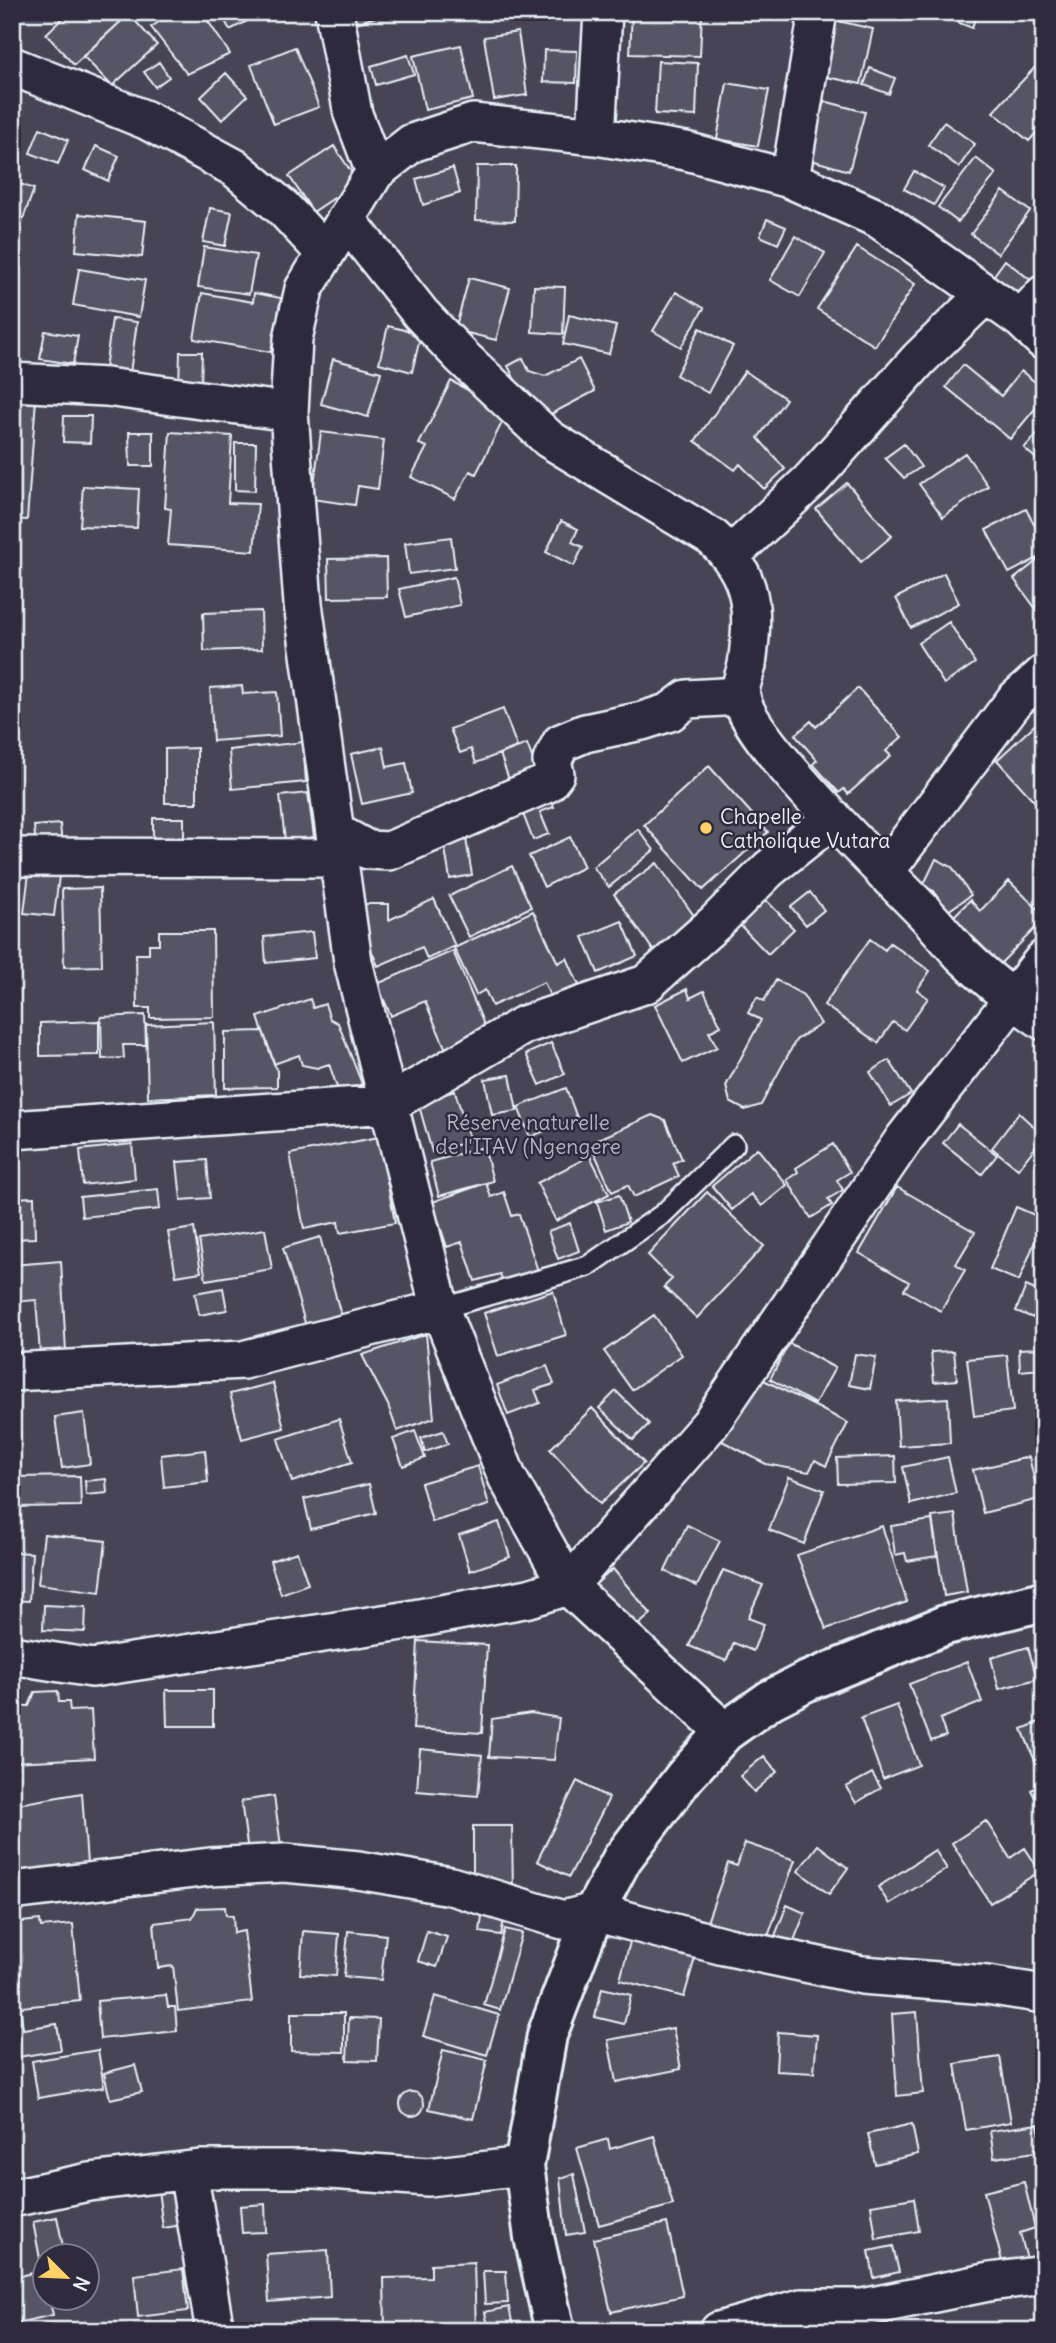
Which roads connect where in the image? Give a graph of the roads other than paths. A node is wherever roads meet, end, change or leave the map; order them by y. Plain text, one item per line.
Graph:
1 (334, 12) edge
2 (603, 12) edge
3 (818, 12) edge
4 (12, 66) edge
5 (596, 136) junction
6 (375, 172) junction
7 (790, 179) junction
8 (346, 219) junction
9 (325, 253) junction
10 (985, 295) junction
11 (1036, 318) edge
12 (12, 382) edge
13 (289, 412) junction
14 (731, 555) junction
15 (1044, 674) edge
16 (741, 696) junction
17 (833, 818) junction
18 (337, 846) junction
19 (12, 857) edge
20 (884, 873) junction
21 (1044, 959) edge
22 (1011, 999) junction
23 (1044, 1021) edge
24 (389, 1104) junction
25 (12, 1130) edge
26 (734, 1145) dead end
27 (440, 1308) junction
28 (12, 1372) edge
29 (568, 1586) junction
30 (1044, 1601) edge
31 (12, 1655) edge
32 (725, 1732) junction
33 (12, 1891) edge
34 (594, 1912) junction
35 (1044, 1994) edge
36 (524, 2166) junction
37 (188, 2171) junction
38 (12, 2198) edge
39 (1044, 2275) edge
40 (215, 2331) edge
41 (555, 2331) edge
42 (719, 2331) edge

1 - 6 street
2 - 5 street
3 - 7 street
4 - 9 street
5 - 6 street
5 - 7 street
6 - 8 street
7 - 10 street
8 - 9 street
8 - 14 street
9 - 13 street
10 - 11 street
10 - 14 street
12 - 13 street
13 - 18 street
14 - 16 street
15 - 20 street
16 - 17 street
16 - 18 street
17 - 20 street
17 - 24 street
18 - 19 street
18 - 24 street
20 - 22 street
21 - 22 street
22 - 23 street
22 - 29 street
24 - 25 street
24 - 27 street
26 - 27 lane
27 - 28 street
27 - 29 street
29 - 31 street
29 - 32 street
30 - 32 street
32 - 34 street
33 - 34 street
34 - 35 street
34 - 36 street
36 - 37 street
36 - 41 street
37 - 38 street
37 - 40 street
39 - 42 street

